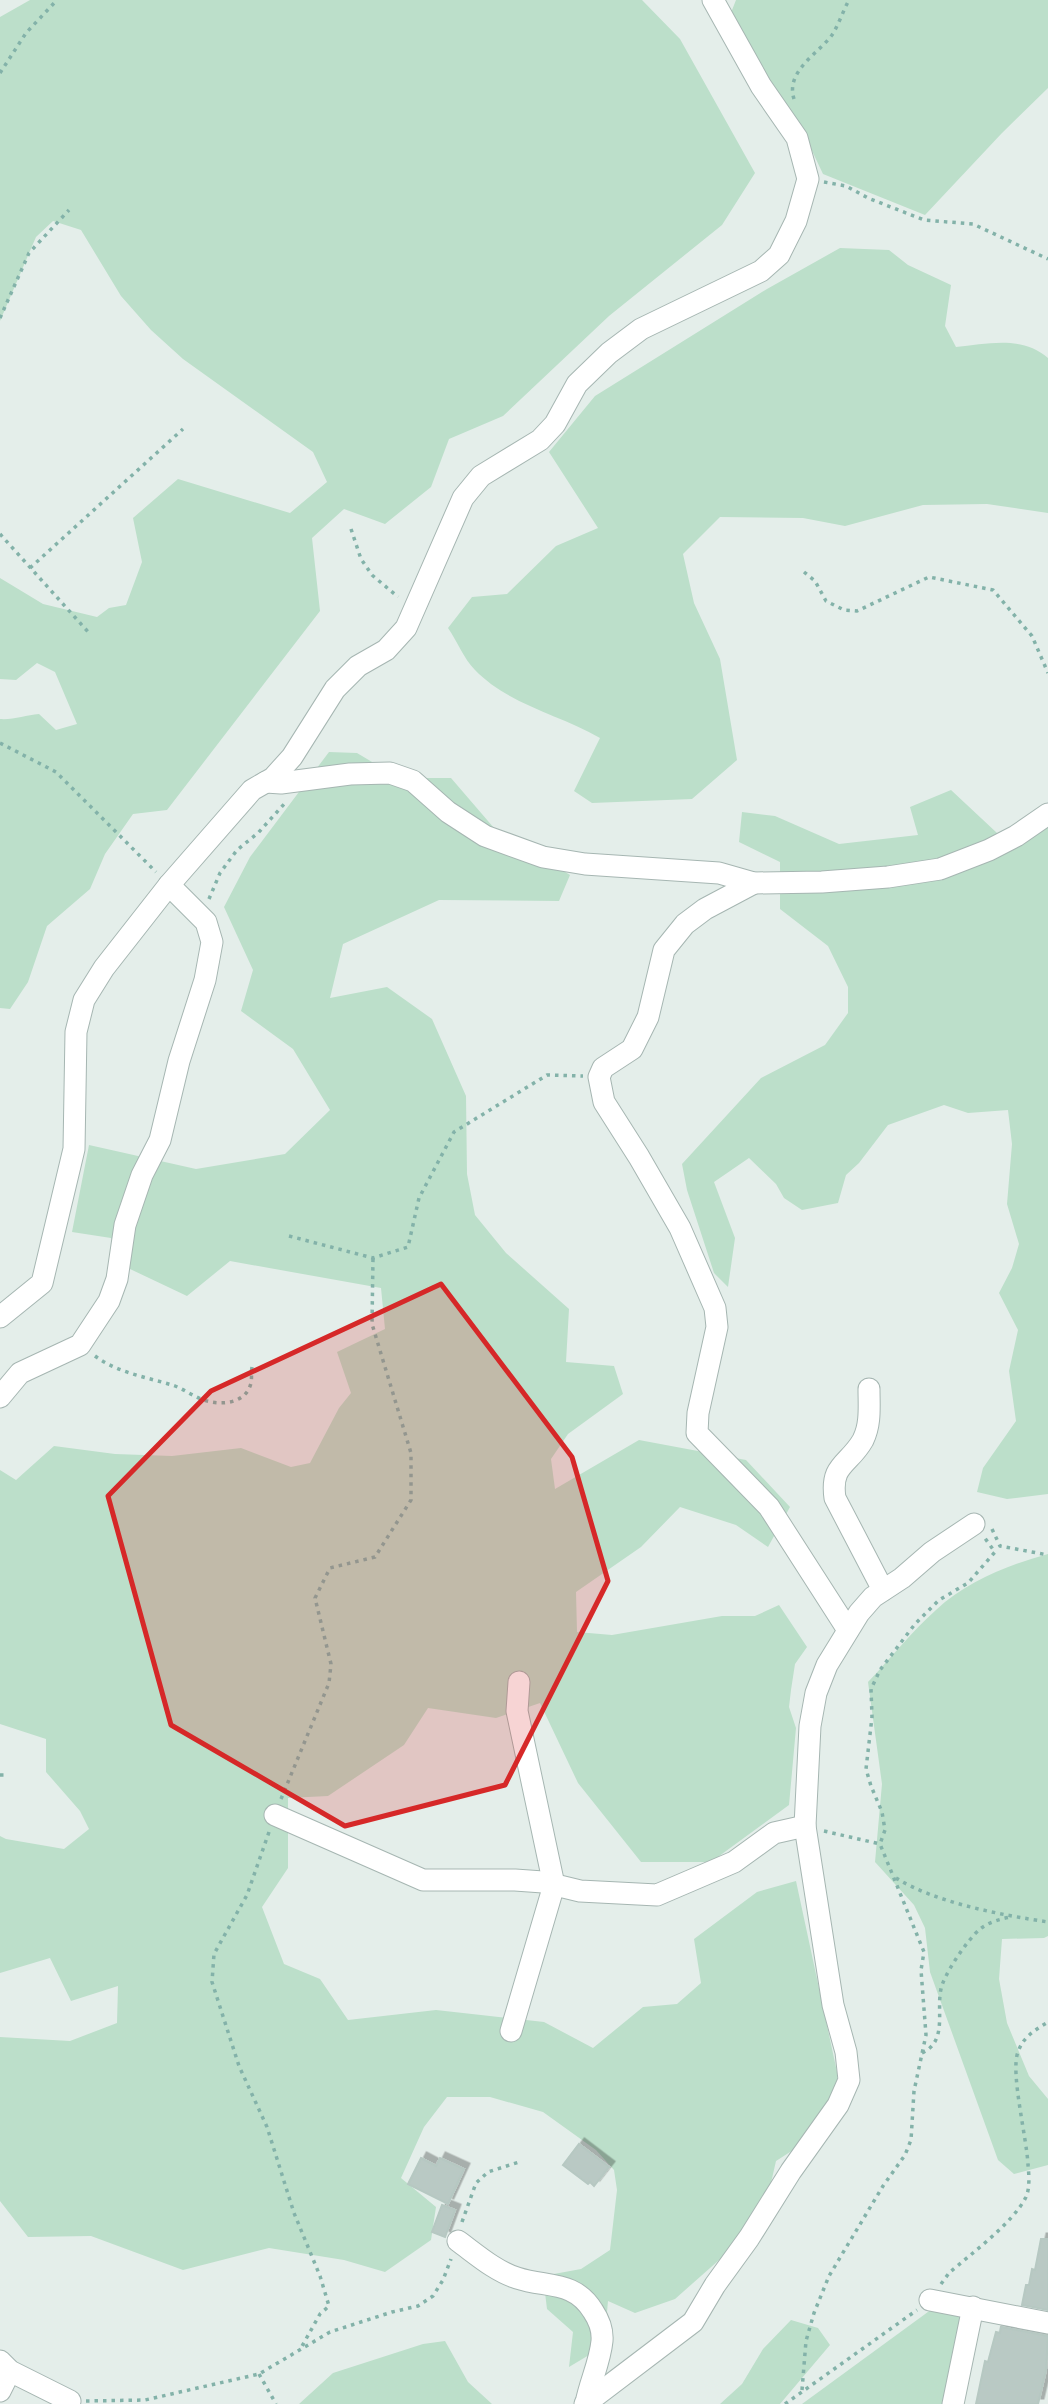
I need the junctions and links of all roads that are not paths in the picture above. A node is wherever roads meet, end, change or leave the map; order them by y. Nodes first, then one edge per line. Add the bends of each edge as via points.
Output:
1 (713, 0) edge
2 (265, 782) junction
3 (1048, 814) edge
4 (754, 883) junction
5 (169, 885) junction
6 (0, 1317) edge
7 (869, 1389) dead end
8 (0, 1397) edge
9 (974, 1524) road end
10 (883, 1590) junction
11 (848, 1630) junction
12 (519, 1682) dead end
13 (275, 1815) road end
14 (805, 1826) junction
15 (554, 1885) junction
16 (511, 2031) dead end
17 (458, 2241) road end
18 (930, 2300) road end
19 (973, 2307) junction
20 (1048, 2323) edge
21 (5, 2366) edge
22 (0, 2391) edge
23 (70, 2401) road end
24 (586, 2404) edge
25 (953, 2404) edge

1 - 2 street via 761,86 797,138 808,179 796,221 779,256 761,271 641,328 577,384 555,424 540,440 481,476 463,498 406,628 386,650 358,666 335,689 292,757
2 - 4 street via 390,773 413,781 485,836 543,858 719,873
2 - 5 street via 252,790
3 - 4 street via 989,850 940,869 822,882
4 - 11 street via 705,909 685,924 664,950 648,1017 636,1042 603,1068 599,1077 604,1102 680,1228 715,1308 717,1327 696,1433 769,1507
5 - 6 street via 84,1000 76,1032 74,1149 42,1283
5 - 8 street via 206,922 212,942 160,1140 125,1225 117,1279 109,1301 79,1345 20,1373
7 - 10 street via 869,1424 833,1483 835,1498
9 - 10 street
10 - 11 street
11 - 14 street via 816,1693
12 - 15 street via 517,1711
13 - 15 street via 423,1880 515,1880
14 - 15 street via 774,1833 734,1862 657,1895
14 - 24 street via 830,1992 849,2080 838,2105 693,2322
15 - 16 street
17 - 24 street via 516,2278 576,2291 589,2305 600,2322 602,2338
18 - 19 street
19 - 20 street
19 - 25 street
21 - 22 street
21 - 23 street

